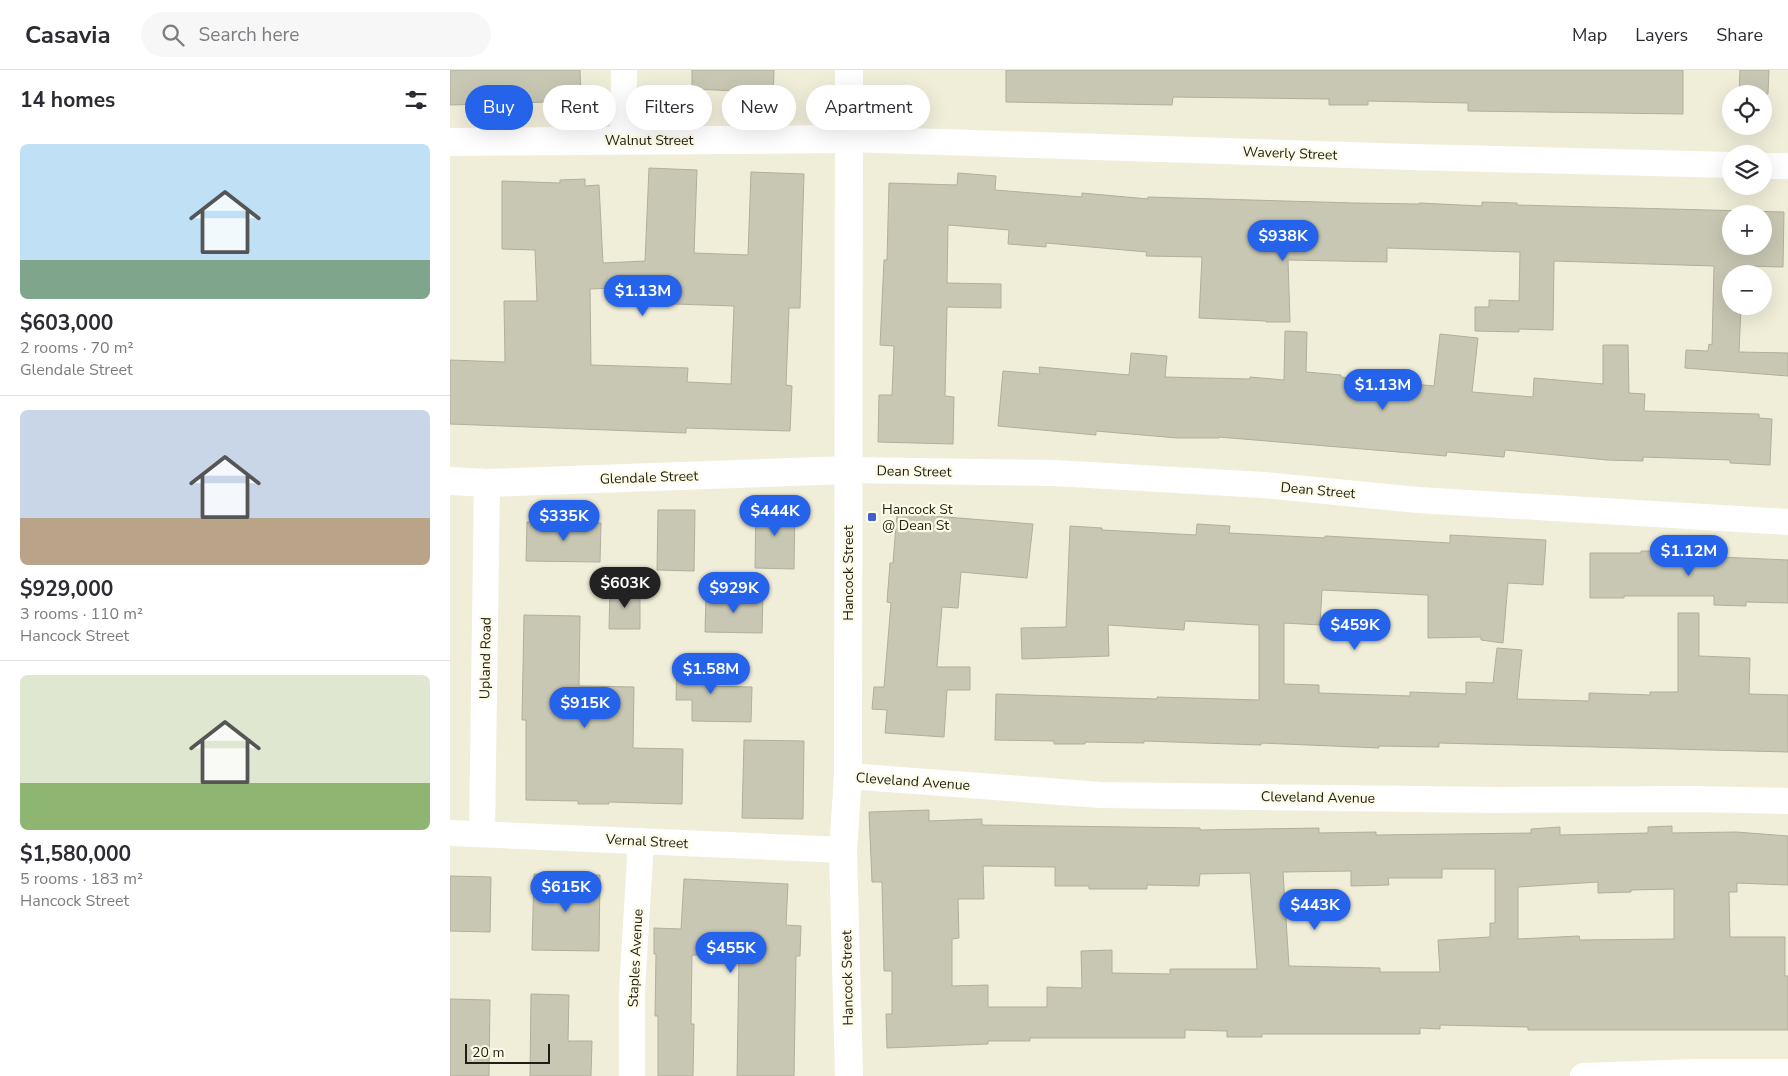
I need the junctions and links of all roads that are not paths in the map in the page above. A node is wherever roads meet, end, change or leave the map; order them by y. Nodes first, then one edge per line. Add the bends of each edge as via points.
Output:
1 (624, 70) edge
2 (849, 70) edge
3 (848, 138) junction
4 (623, 140) junction
5 (450, 142) edge
6 (1722, 165) edge
7 (1772, 166) edge
8 (1788, 166) edge
9 (848, 470) junction
10 (450, 481) edge
11 (488, 483) junction
12 (1788, 522) edge
13 (848, 776) junction
14 (1788, 801) edge
15 (450, 833) edge
16 (482, 834) junction
17 (641, 841) junction
18 (843, 850) junction
19 (1788, 1072) edge
20 (632, 1076) edge
21 (849, 1076) edge
22 (1583, 1076) edge

1 - 4 street
2 - 3 street, Hancock Street
3 - 4 street, Walnut Street
3 - 6 street, Waverly Street
3 - 9 street, Hancock Street
4 - 5 street, Walnut Street
7 - 8 street
9 - 11 street, Glendale Street
9 - 12 street, Dean Street via 1055,473 1263,485 1418,500
9 - 13 street, Hancock Street
10 - 11 street, Glendale Street
11 - 16 street, Upland Road
13 - 14 street, Cleveland Avenue via 1101,795
13 - 18 street, Hancock Street
15 - 16 street, Vernal Street
16 - 17 street, Vernal Street
17 - 18 street, Vernal Street
17 - 20 street, Staples Avenue via 632,990
18 - 21 street, Hancock Street
19 - 22 street

